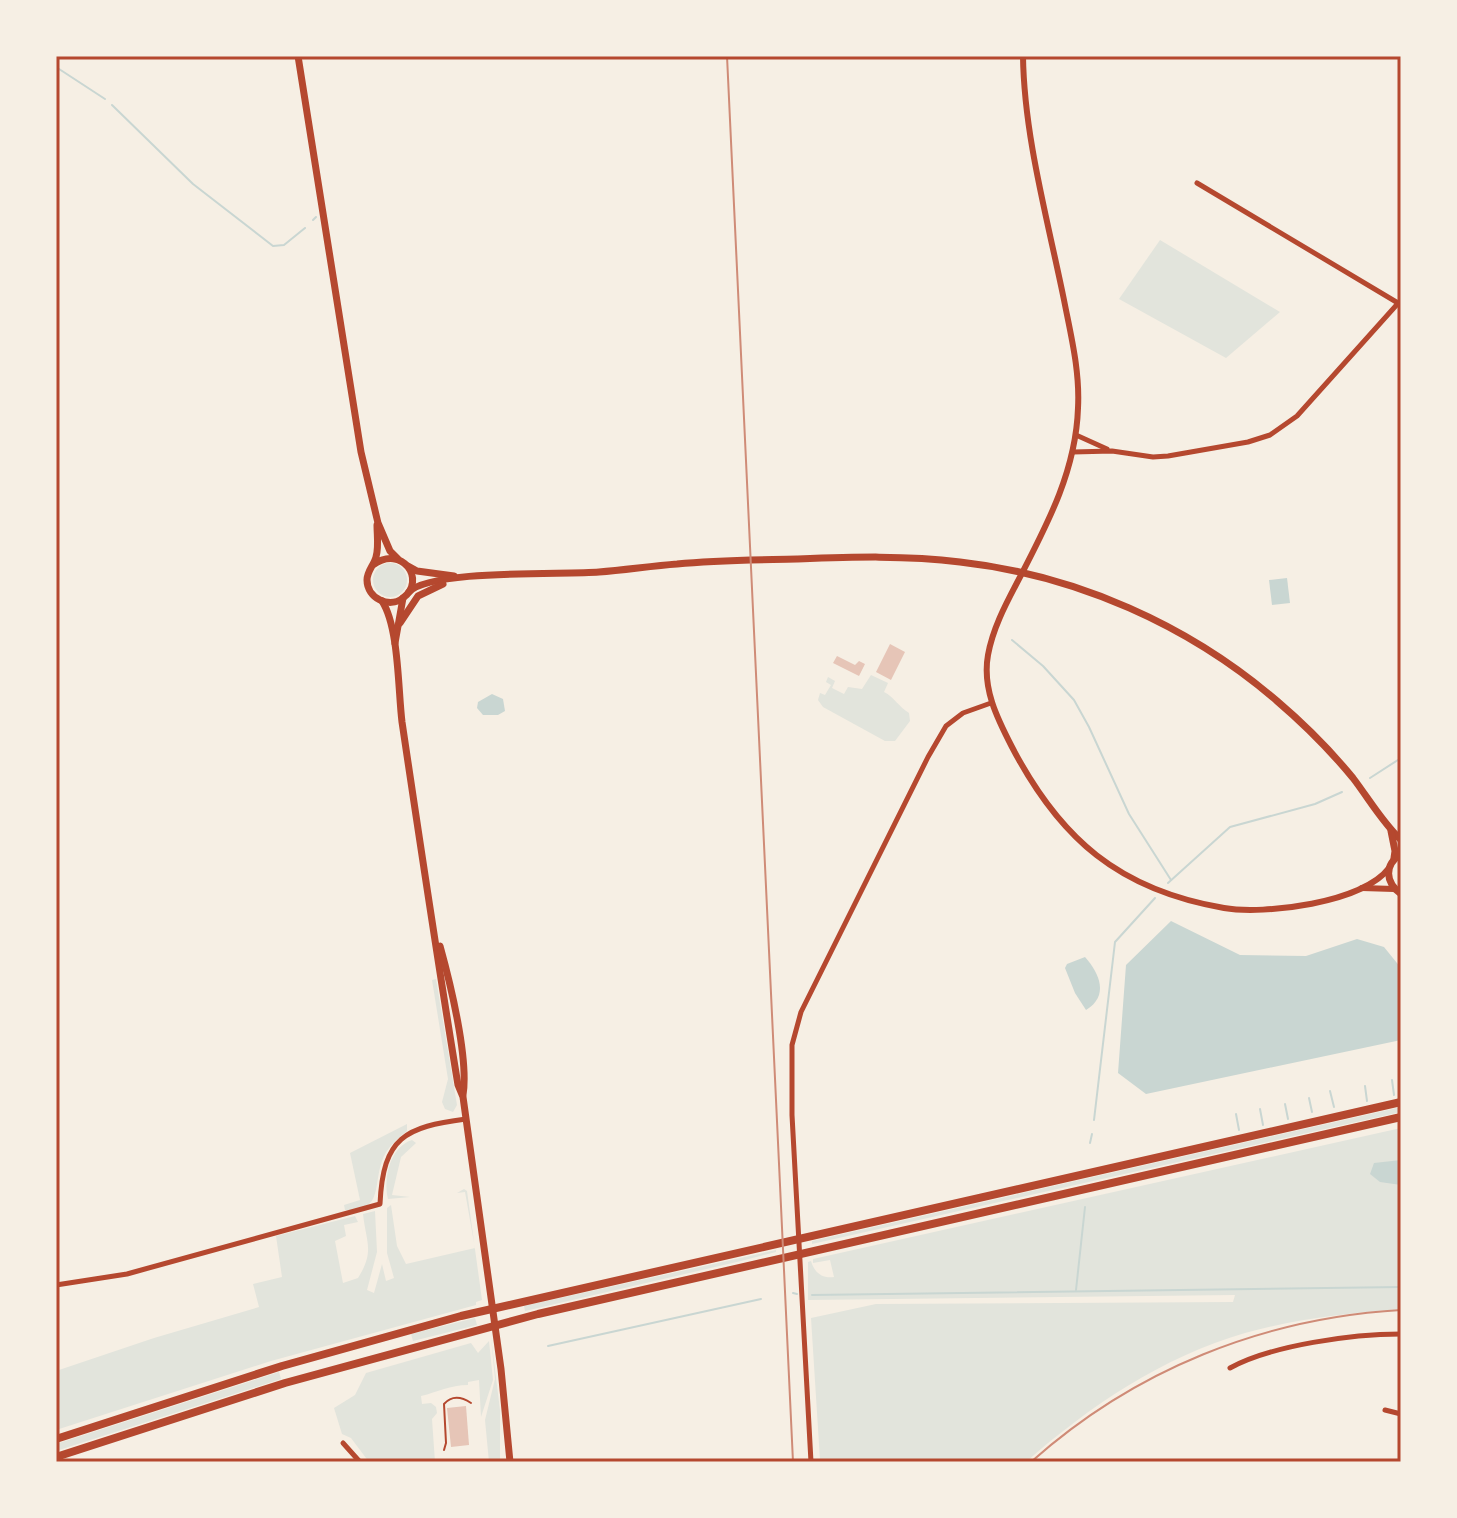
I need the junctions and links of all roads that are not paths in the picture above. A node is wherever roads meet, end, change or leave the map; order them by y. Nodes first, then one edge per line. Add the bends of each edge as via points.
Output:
1 (298, 56) edge
2 (1023, 56) edge
3 (1197, 183) dead end
4 (1400, 302) edge
5 (1076, 435) junction
6 (1112, 451) junction
7 (1073, 452) junction
8 (378, 523) junction
9 (398, 559) junction
10 (406, 564) junction
11 (373, 565) junction
12 (464, 577) junction
13 (406, 595) junction
14 (382, 601) junction
15 (400, 623) junction
16 (395, 645) junction
17 (991, 703) junction
18 (1390, 829) junction
19 (1401, 840) edge
20 (1398, 856) edge
21 (1389, 868) junction
22 (1362, 888) junction
23 (1399, 892) edge
24 (1401, 1102) edge
25 (1401, 1117) edge
26 (466, 1119) junction
27 (56, 1285) edge
28 (1401, 1334) edge
29 (1230, 1368) dead end
30 (471, 1403) dead end
31 (1385, 1410) dead end
32 (1401, 1414) edge
33 (56, 1439) edge
34 (343, 1443) dead end
35 (444, 1450) dead end
36 (56, 1457) edge
37 (360, 1462) edge
38 (510, 1462) edge
39 (811, 1462) edge

1 - 8 main road via 357,430
2 - 5 street via 1027,113 1075,357
3 - 4 street
4 - 6 street via 1297,416 1270,435 1168,456
5 - 6 street
5 - 7 street
6 - 7 street
7 - 17 street via 1062,491 995,628 987,657
8 - 9 main road
8 - 11 main road
9 - 10 main road
9 - 11 main road
10 - 12 main road via 417,571
10 - 13 main road via 413,581
11 - 14 main road via 369,590
12 - 13 main road via 422,584
12 - 15 main road via 422,593
12 - 18 main road via 761,560 903,558 1000,568 1047,579 1160,622 1239,671 1318,739
13 - 14 main road via 395,602
13 - 15 main road
14 - 16 main road
15 - 16 main road
16 - 26 main road via 433,917 460,1047
17 - 22 street via 1051,812 1084,846 1127,876 1178,896 1243,910 1298,906
17 - 39 street via 954,718 940,736 794,1031 791,1100
18 - 19 main road
18 - 20 main road
20 - 21 main road
21 - 22 street
21 - 23 main road
22 - 23 street
24 - 33 highway via 478,1312 282,1366
25 - 36 highway via 522,1318 285,1383
26 - 27 street via 426,1125 401,1140 385,1164 380,1204 127,1274
26 - 38 main road
28 - 29 street via 1328,1341 1248,1358
30 - 35 lane via 459,1398 444,1404
31 - 32 street
34 - 37 street

